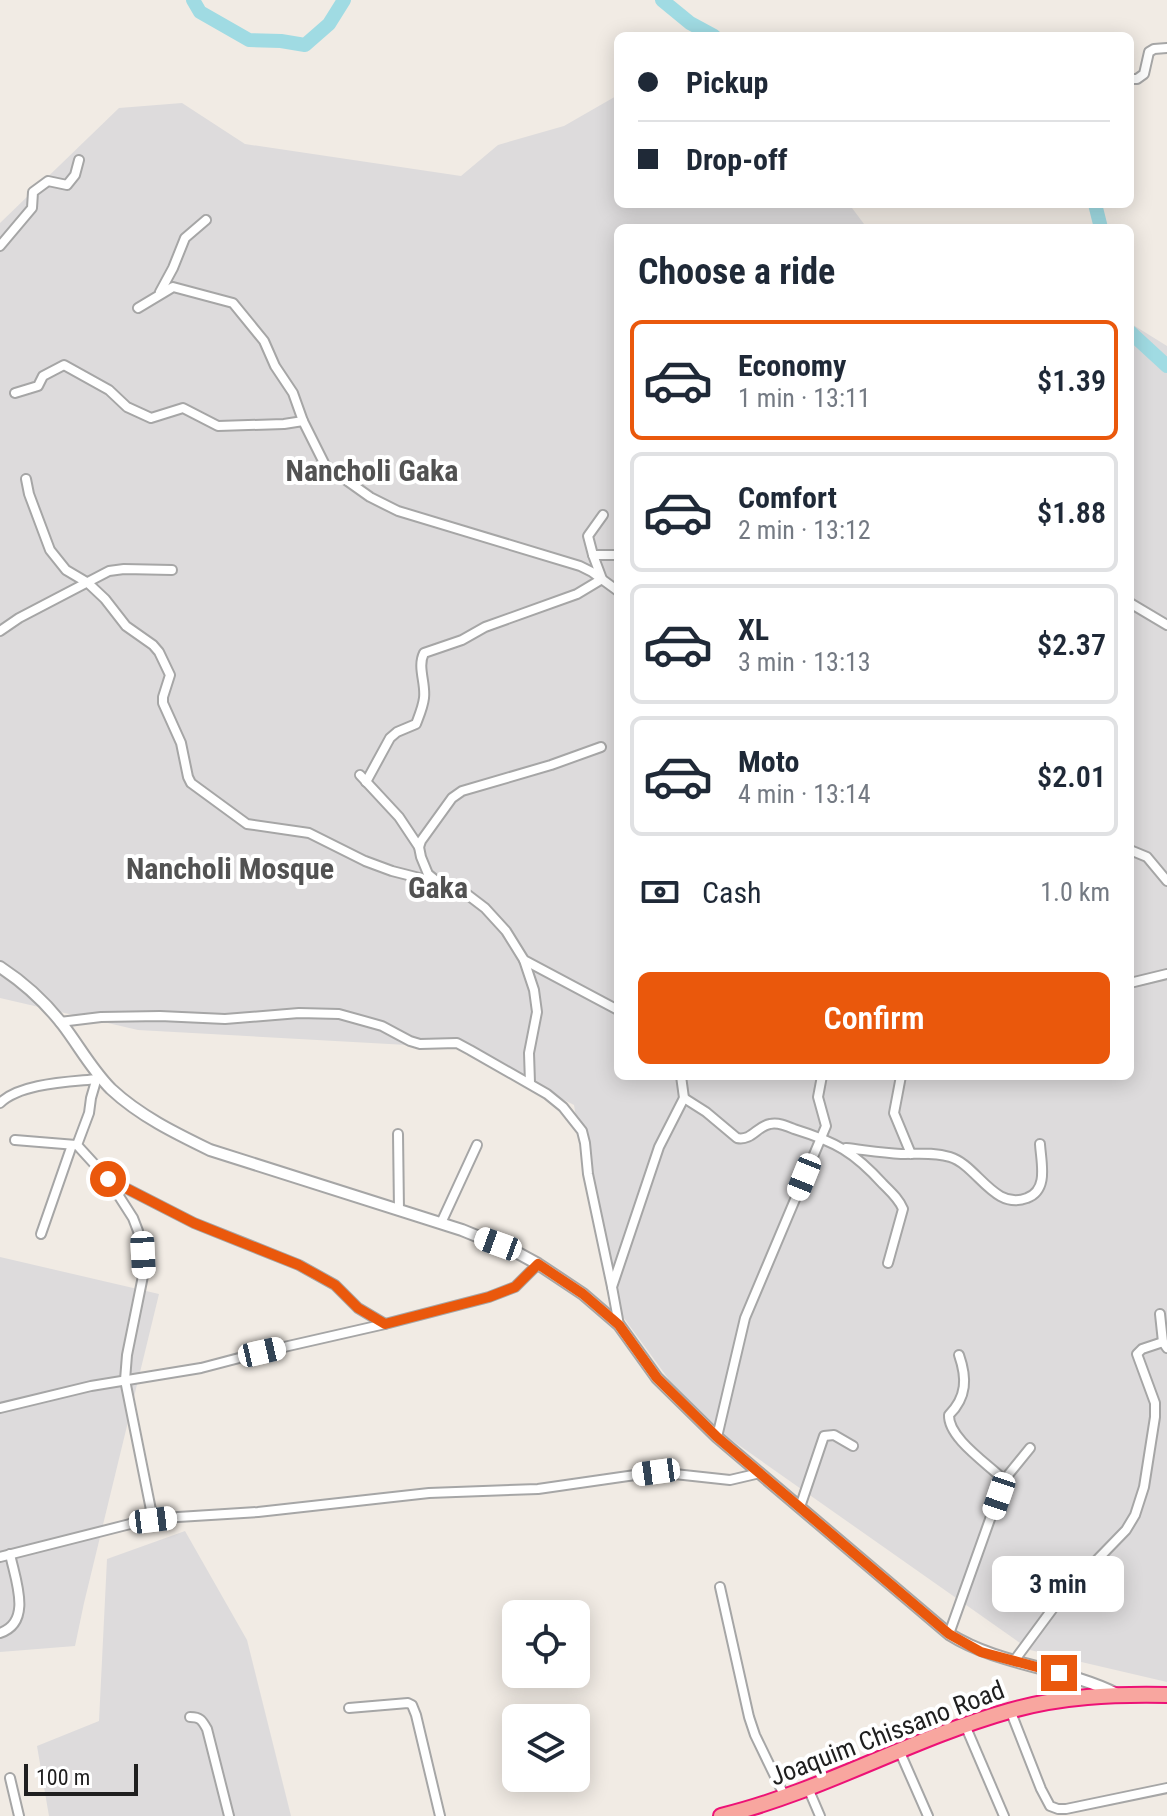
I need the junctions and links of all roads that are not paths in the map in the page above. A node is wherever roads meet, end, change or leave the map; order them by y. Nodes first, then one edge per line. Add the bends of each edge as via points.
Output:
1 (1167, 48) edge
2 (1134, 79) edge
3 (79, 160) dead end
4 (206, 220) dead end
5 (0, 246) edge
6 (159, 294) junction
7 (138, 308) dead end
8 (15, 393) dead end
9 (303, 421) junction
10 (26, 479) dead end
11 (603, 515) dead end
12 (593, 555) junction
13 (614, 555) edge
14 (172, 570) dead end
15 (602, 579) junction
16 (88, 583) junction
17 (614, 588) edge
18 (1134, 605) edge
19 (1167, 625) edge
20 (0, 631) edge
21 (601, 747) dead end
22 (419, 847) junction
23 (1134, 852) edge
24 (1167, 881) edge
25 (439, 883) junction
26 (524, 960) junction
27 (0, 967) edge
28 (1167, 974) edge
29 (1134, 982) edge
30 (614, 1008) edge
31 (60, 1022) junction
32 (97, 1077) junction
33 (682, 1080) edge
34 (821, 1080) edge
35 (900, 1080) edge
36 (530, 1083) junction
37 (684, 1098) junction
38 (0, 1103) edge
39 (398, 1134) dead end
40 (820, 1137) junction
41 (15, 1140) dead end
42 (1040, 1144) dead end
43 (74, 1145) junction
44 (477, 1145) dead end
45 (845, 1148) junction
46 (911, 1154) junction
47 (108, 1179) junction
48 (399, 1210) junction
49 (441, 1223) junction
50 (41, 1234) dead end
51 (888, 1263) dead end
52 (538, 1264) junction
53 (612, 1287) junction
54 (1160, 1314) dead end
55 (385, 1324) junction
56 (619, 1325) junction
57 (1165, 1345) edge
58 (959, 1355) dead end
59 (125, 1380) junction
60 (0, 1408) edge
61 (717, 1437) junction
62 (853, 1446) dead end
63 (1030, 1448) dead end
64 (760, 1473) junction
65 (1004, 1480) junction
66 (800, 1507) junction
67 (153, 1520) junction
68 (5, 1555) edge
69 (720, 1587) dead end
70 (0, 1633) edge
71 (949, 1634) junction
72 (1014, 1661) junction
73 (1118, 1694) junction
74 (1167, 1695) edge
75 (349, 1708) dead end
76 (1010, 1710) junction
77 (190, 1717) dead end
78 (965, 1725) junction
79 (899, 1750) junction
80 (10, 1778) dead end
81 (808, 1788) junction
82 (1167, 1788) edge
83 (786, 1797) junction
84 (19, 1816) edge
85 (229, 1816) edge
86 (440, 1816) edge
87 (721, 1816) edge
88 (820, 1816) edge
89 (928, 1816) edge
90 (1004, 1816) edge

1 - 2 street via 1151,50 1144,74
3 - 5 street via 67,185 48,181 33,192 32,208
4 - 6 street via 185,238
6 - 7 street
6 - 9 street via 176,287 233,303 264,341
8 - 9 street via 38,386 43,376 64,365 151,418 183,408 218,426
9 - 15 street via 325,465 383,505 572,563
10 - 16 street via 50,550 66,570
11 - 12 street via 588,536
12 - 13 street
12 - 15 street
14 - 16 street via 114,570
15 - 17 street
15 - 22 street via 577,594 424,653 424,698 416,724 390,738 363,778
16 - 20 street
16 - 25 street via 126,626 153,645 169,671 163,703 191,783 247,824 309,833 365,861
18 - 19 street
21 - 22 street via 462,791
22 - 25 street via 424,868
23 - 24 street via 1147,857
25 - 26 street via 464,892 485,908
26 - 30 street
26 - 36 street via 537,1012
27 - 31 street
28 - 29 street
31 - 32 street
31 - 36 street via 339,1014 420,1044 457,1043
32 - 38 street via 29,1089
32 - 43 street
32 - 48 street via 153,1121 210,1150
33 - 37 street
34 - 40 street via 818,1097 826,1126
35 - 46 street via 894,1113
36 - 53 street via 563,1107 582,1131
37 - 40 street via 737,1138 770,1123
37 - 53 street via 659,1147
39 - 48 street
40 - 45 street
40 - 61 street via 745,1318
41 - 43 street
42 - 46 street via 1040,1189 1015,1201 996,1193 956,1159
43 - 47 street
43 - 50 street
44 - 49 street
45 - 46 street
45 - 51 street via 903,1209
47 - 55 street via 194,1223 299,1265
47 - 59 street via 133,1218 143,1255
48 - 49 street
49 - 52 street
52 - 55 street via 515,1287
52 - 56 street
53 - 56 street
54 - 57 street
55 - 59 street via 201,1368
56 - 61 street via 657,1378
57 - 72 street via 1137,1354 1155,1417 1135,1515 1062,1596
58 - 65 street via 965,1388 949,1415 950,1425
59 - 60 street
59 - 67 street
61 - 64 street
62 - 66 street via 834,1435 824,1436
63 - 65 street
64 - 66 street
64 - 67 street via 730,1480 656,1472 538,1489 429,1493
65 - 71 street
66 - 71 street
67 - 68 street
68 - 70 street via 20,1614
69 - 83 street via 749,1717
71 - 72 street via 981,1652
72 - 73 street via 1082,1678
73 - 74 highway, Joaquim Chissano Road
73 - 76 highway, Joaquim Chissano Road
75 - 86 street via 412,1705
76 - 78 highway, Joaquim Chissano Road
76 - 82 street via 1050,1806 1066,1809
77 - 85 street via 202,1720 207,1729
78 - 79 highway, Joaquim Chissano Road
78 - 90 street
79 - 81 highway, Joaquim Chissano Road
79 - 89 street
80 - 84 street
81 - 83 highway, Joaquim Chissano Road
81 - 88 street
83 - 87 highway, Joaquim Chissano Road

